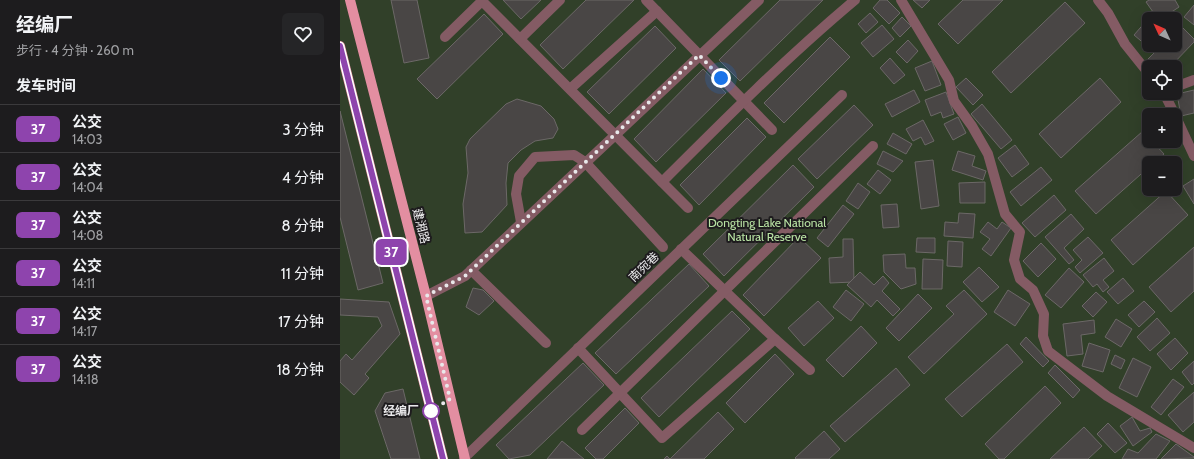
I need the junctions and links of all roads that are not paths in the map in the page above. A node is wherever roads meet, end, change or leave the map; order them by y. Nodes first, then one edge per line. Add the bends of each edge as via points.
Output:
1 (350, 0) edge
2 (482, 0) edge
3 (560, 0) edge
4 (646, 0) edge
5 (759, 0) edge
6 (855, 0) edge
7 (901, 0) edge
8 (1098, 0) edge
9 (657, 11) junction
10 (445, 37) dead end
11 (520, 39) junction
12 (340, 46) edge
13 (699, 55) junction
14 (1142, 65) edge
15 (1194, 80) edge
16 (1182, 84) edge
17 (570, 89) junction
18 (842, 95) dead end
19 (743, 100) junction
20 (772, 130) dead end
21 (1182, 130) edge
22 (616, 134) junction
23 (873, 146) dead end
24 (1194, 156) edge
25 (585, 162) junction
26 (662, 182) junction
27 (688, 208) dead end
28 (521, 222) junction
29 (663, 247) dead end
30 (681, 249) junction
31 (471, 270) junction
32 (725, 291) junction
33 (426, 296) junction
34 (774, 339) junction
35 (546, 343) dead end
36 (578, 348) junction
37 (810, 370) dead end
38 (620, 393) junction
39 (582, 430) dead end
40 (1194, 448) edge
41 (464, 458) edge
42 (443, 459) edge

1 - 33 main road, 建湘路
2 - 10 street
2 - 11 street
3 - 11 street
4 - 9 street
5 - 13 street
6 - 19 street
7 - 40 street via 949,80 954,101 988,154 1004,214 1020,232 1014,260 1020,279 1033,290 1044,314 1043,336 1048,351 1107,396
8 - 14 street via 1108,12 1125,44
9 - 13 street
9 - 17 street
11 - 17 street
12 - 42 main road
13 - 19 street
13 - 22 street
15 - 16 street
17 - 22 street
18 - 30 street, 南宛巷
19 - 20 street
19 - 26 street
21 - 24 street
22 - 25 street
22 - 26 street
23 - 32 street
25 - 28 street
25 - 28 street via 574,155 535,157 519,176 516,194
25 - 29 street
26 - 27 street
28 - 31 street
30 - 32 street
30 - 36 street, 南宛巷
31 - 33 street via 465,276
31 - 35 street
32 - 34 street
32 - 38 street
33 - 41 main road, 建湘路
34 - 37 street
34 - 38 street via 662,438
36 - 38 street
36 - 41 street, 南宛巷
38 - 39 street

